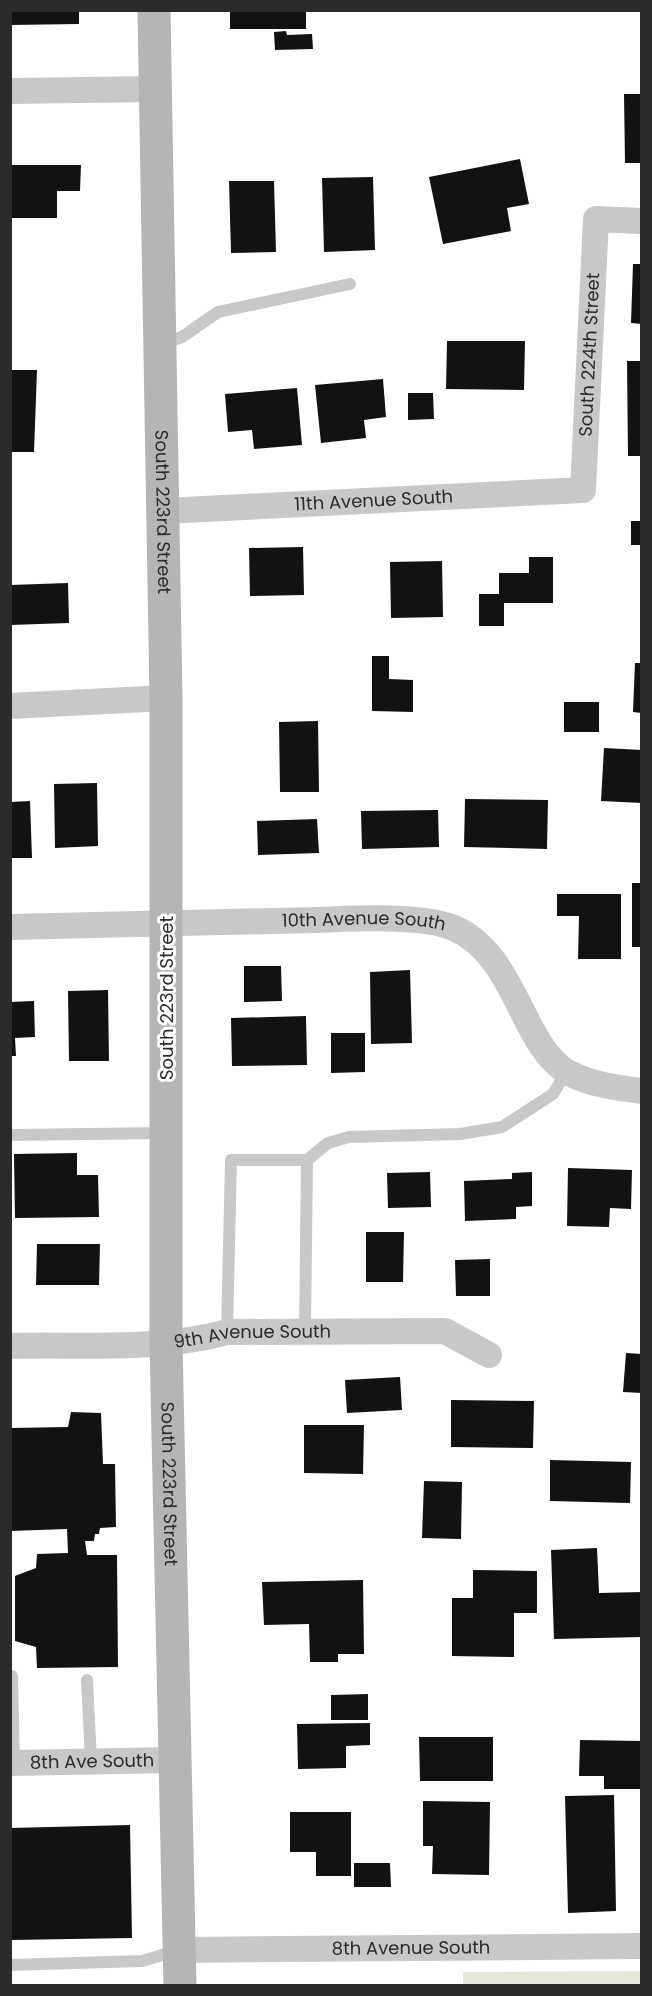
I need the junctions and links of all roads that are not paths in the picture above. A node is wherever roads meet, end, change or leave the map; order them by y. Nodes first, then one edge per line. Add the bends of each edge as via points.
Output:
1 (154, 10) edge
2 (155, 89) junction
3 (10, 91) edge
4 (642, 221) edge
5 (350, 284) dead end
6 (161, 345) junction
7 (583, 490) joint
8 (164, 510) junction
9 (166, 698) junction
10 (10, 706) edge
11 (167, 922) junction
12 (10, 927) edge
13 (567, 1071) junction
14 (642, 1091) edge
15 (166, 1133) junction
16 (10, 1136) edge
17 (307, 1160) junction
18 (227, 1332) junction
19 (305, 1332) junction
20 (166, 1343) junction
21 (10, 1346) edge
22 (489, 1355) dead end
23 (12, 1676) dead end
24 (87, 1680) dead end
25 (176, 1760) junction
26 (91, 1761) junction
27 (12, 1763) edge
28 (642, 1946) edge
29 (180, 1950) junction
30 (10, 1965) edge
31 (180, 1986) edge

1 - 2 street, South 223rd Street
2 - 3 street
2 - 6 street, South 223rd Street
4 - 7 street, South 224th Street via 596,219
5 - 6 lane via 218,312 182,337
6 - 8 street, South 223rd Street
7 - 8 street, 11th Avenue South
8 - 9 street, South 223rd Street
9 - 10 street
9 - 11 street, South 223rd Street
11 - 12 street, 10th Avenue South
11 - 13 street, 10th Avenue South via 386,920 453,927 489,956 516,993 543,1047
11 - 15 street, South 223rd Street
13 - 14 street, 10th Avenue South via 602,1084
13 - 17 lane via 553,1094 502,1127 460,1134 349,1137 328,1143
15 - 16 lane
15 - 20 street, South 223rd Street
17 - 18 lane via 231,1160
17 - 19 lane
18 - 19 street, 9th Avenue South
18 - 20 street, 9th Avenue South via 200,1340
19 - 22 street, 9th Avenue South via 446,1331
20 - 21 street, 9th Avenue South
20 - 25 street, South 223rd Street
23 - 27 lane
24 - 26 lane
25 - 26 street, 8th Ave South
25 - 29 street, South 223rd Street
26 - 27 street, 8th Ave South
28 - 29 street, 8th Avenue South
29 - 30 lane via 142,1961
29 - 31 street, South 223rd Street

